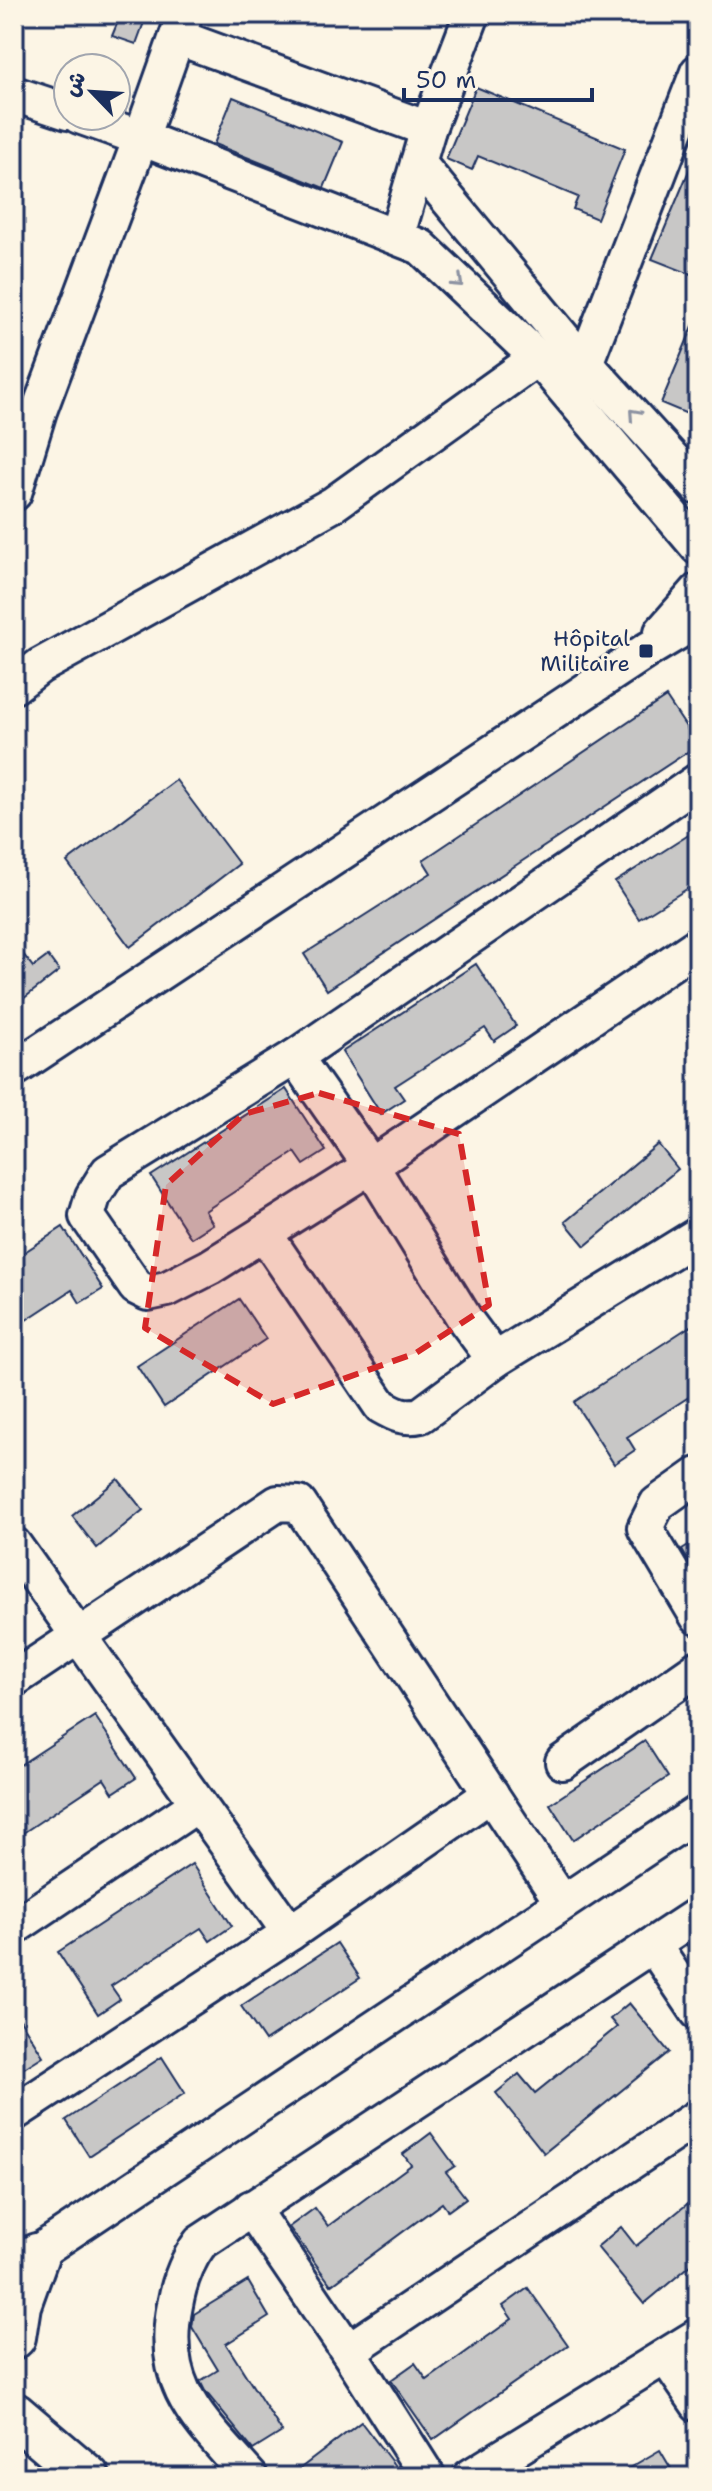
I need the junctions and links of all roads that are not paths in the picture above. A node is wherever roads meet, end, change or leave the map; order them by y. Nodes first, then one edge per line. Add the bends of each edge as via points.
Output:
1 (472, 14) edge
2 (181, 26) edge
3 (698, 72) edge
4 (14, 94) edge
5 (52, 107) edge
6 (428, 129) junction
7 (124, 132) edge
8 (141, 138) junction
9 (418, 163) junction
10 (397, 235) junction
11 (566, 357) junction
12 (698, 487) edge
13 (14, 493) edge
14 (698, 547) edge
15 (698, 591) edge
16 (698, 620) edge
17 (646, 651) junction
18 (23, 671) edge
19 (698, 781) edge
20 (698, 945) edge
21 (295, 1057) junction
22 (14, 1069) edge
23 (371, 1166) junction
24 (264, 1233) junction
25 (696, 1239) edge
26 (495, 1360) junction
27 (698, 1475) edge
28 (14, 1545) edge
29 (698, 1617) edge
30 (78, 1636) junction
31 (698, 1668) edge
32 (14, 1679) edge
33 (563, 1762) dead end
34 (491, 1794) junction
35 (198, 1804) junction
36 (698, 1813) edge
37 (562, 1902) junction
38 (698, 1915) edge
39 (14, 1927) edge
40 (290, 1933) junction
41 (653, 1945) junction
42 (698, 2012) edge
43 (14, 2113) edge
44 (698, 2117) edge
45 (251, 2208) junction
46 (29, 2254) edge
47 (698, 2336) edge
48 (14, 2337) edge
49 (348, 2351) junction
50 (666, 2357) junction
51 (698, 2404) edge
52 (17, 2405) edge
53 (88, 2477) edge
54 (250, 2477) edge
55 (428, 2477) edge
56 (470, 2477) edge

1 - 6 street
2 - 6 street
2 - 8 street
3 - 11 street
4 - 5 street
6 - 9 street
7 - 8 street
8 - 10 street
8 - 13 street via 39,411
9 - 10 street
9 - 11 street
10 -> 11 street via 421,247
12 -> 11 street
11 - 14 street
11 - 18 street via 526,366 332,505
15 - 17 street
16 - 17 street
17 - 22 street
19 - 21 street
20 - 23 street
21 - 23 street
21 - 24 street via 108,1172 87,1216 136,1287 148,1293 189,1278
23 - 24 street
23 - 26 street
24 - 26 street via 381,1406 393,1413 421,1415
25 - 26 street
27 - 29 street via 657,1504 645,1528
28 - 30 street
30 - 32 street
30 - 34 street via 278,1503 292,1501 304,1508
30 - 35 street
31 - 33 street
34 - 37 street
34 - 40 street
35 - 39 street
35 - 40 street
36 - 37 street
37 - 46 street
38 - 41 street
40 - 43 street
41 - 42 street
41 - 45 street
44 - 49 street
45 - 49 street
45 - 54 street via 210,2234 191,2256 177,2292 170,2344 171,2367 188,2405
46 - 48 main road
47 - 50 street
49 - 55 street
50 - 51 street
50 - 56 street
52 - 53 main road

